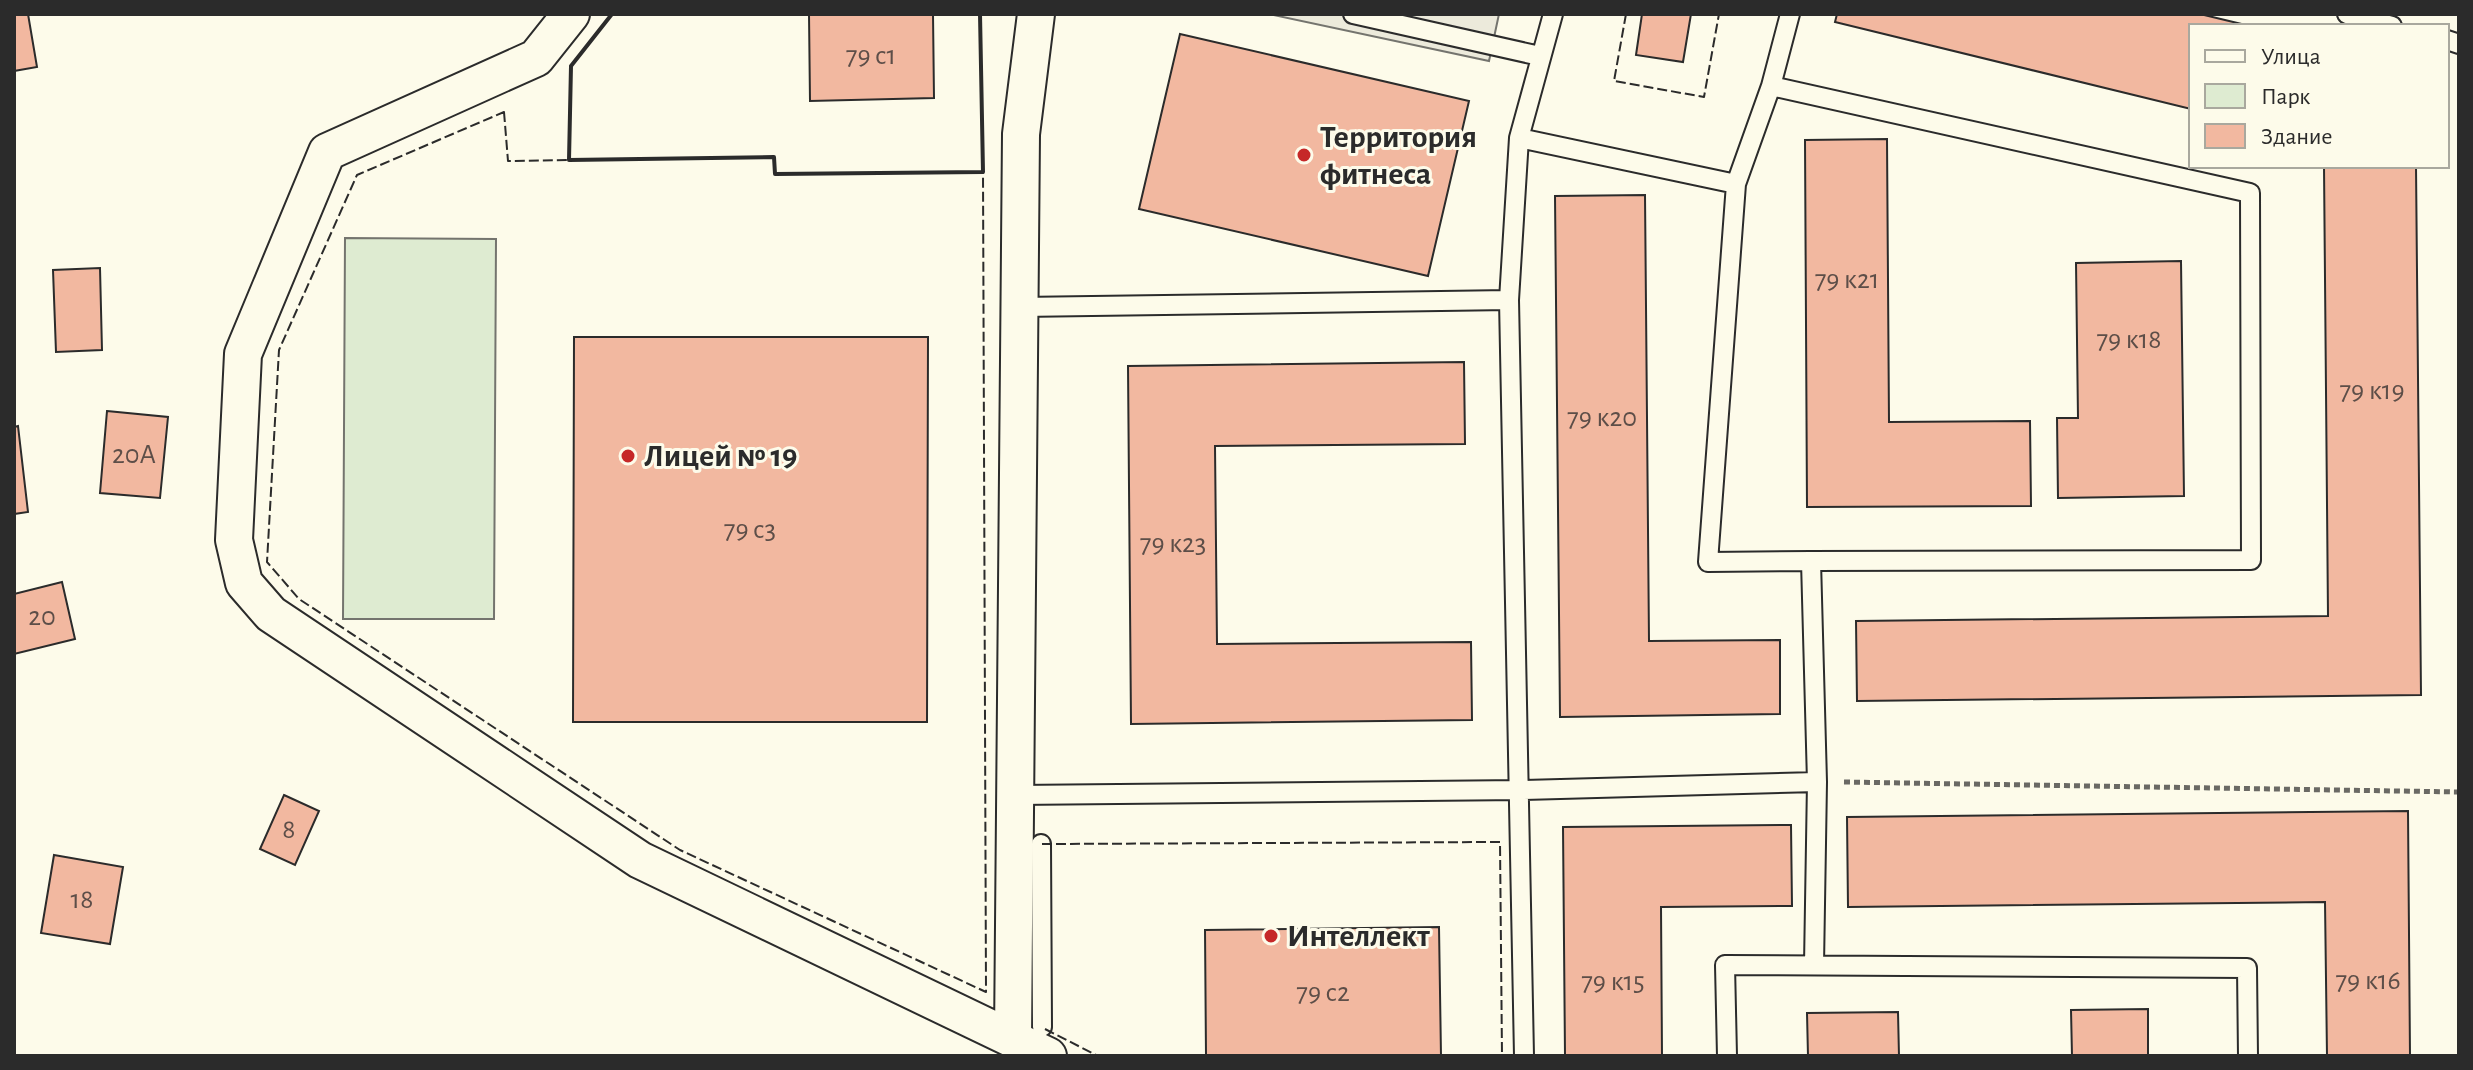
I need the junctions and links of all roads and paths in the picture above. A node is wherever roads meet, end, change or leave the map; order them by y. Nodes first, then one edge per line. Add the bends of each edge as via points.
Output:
1 (571, 14) edge
2 (1036, 14) edge
3 (1353, 14) edge
4 (1553, 14) edge
5 (1790, 14) edge
6 (2347, 14) edge
7 (2384, 24) edge
8 (1540, 56) junction
9 (1771, 86) junction
10 (1519, 138) junction
11 (1736, 184) junction
12 (1509, 300) junction
13 (1020, 307) junction
14 (1811, 561) junction
15 (1817, 782) junction
16 (1521, 790) junction
17 (2459, 792) edge
18 (1016, 795) junction
19 (1041, 844) dead end
20 (1814, 965) junction
21 (1034, 1040) edge
22 (1524, 1056) edge
23 (1727, 1056) edge
24 (2248, 1056) edge

1 - 21 street via 536,58 327,152 243,354 234,540 244,583 271,614 640,860
2 - 13 street via 1021,134
3 - 8 lane
4 - 8 lane
5 - 9 lane
6 - 7 lane
8 - 10 lane
9 - 11 lane
9 - 14 lane via 2250,193 2251,560
10 - 11 lane
10 - 12 lane
11 - 14 lane via 1708,562
12 - 13 lane
12 - 16 lane
13 - 18 street
14 - 15 lane
15 - 16 lane
15 - 17 path
15 - 20 lane
16 - 18 lane
16 - 22 lane
18 - 21 street
19 - 21 lane
20 - 23 lane via 1725,965
20 - 24 lane via 2247,968

